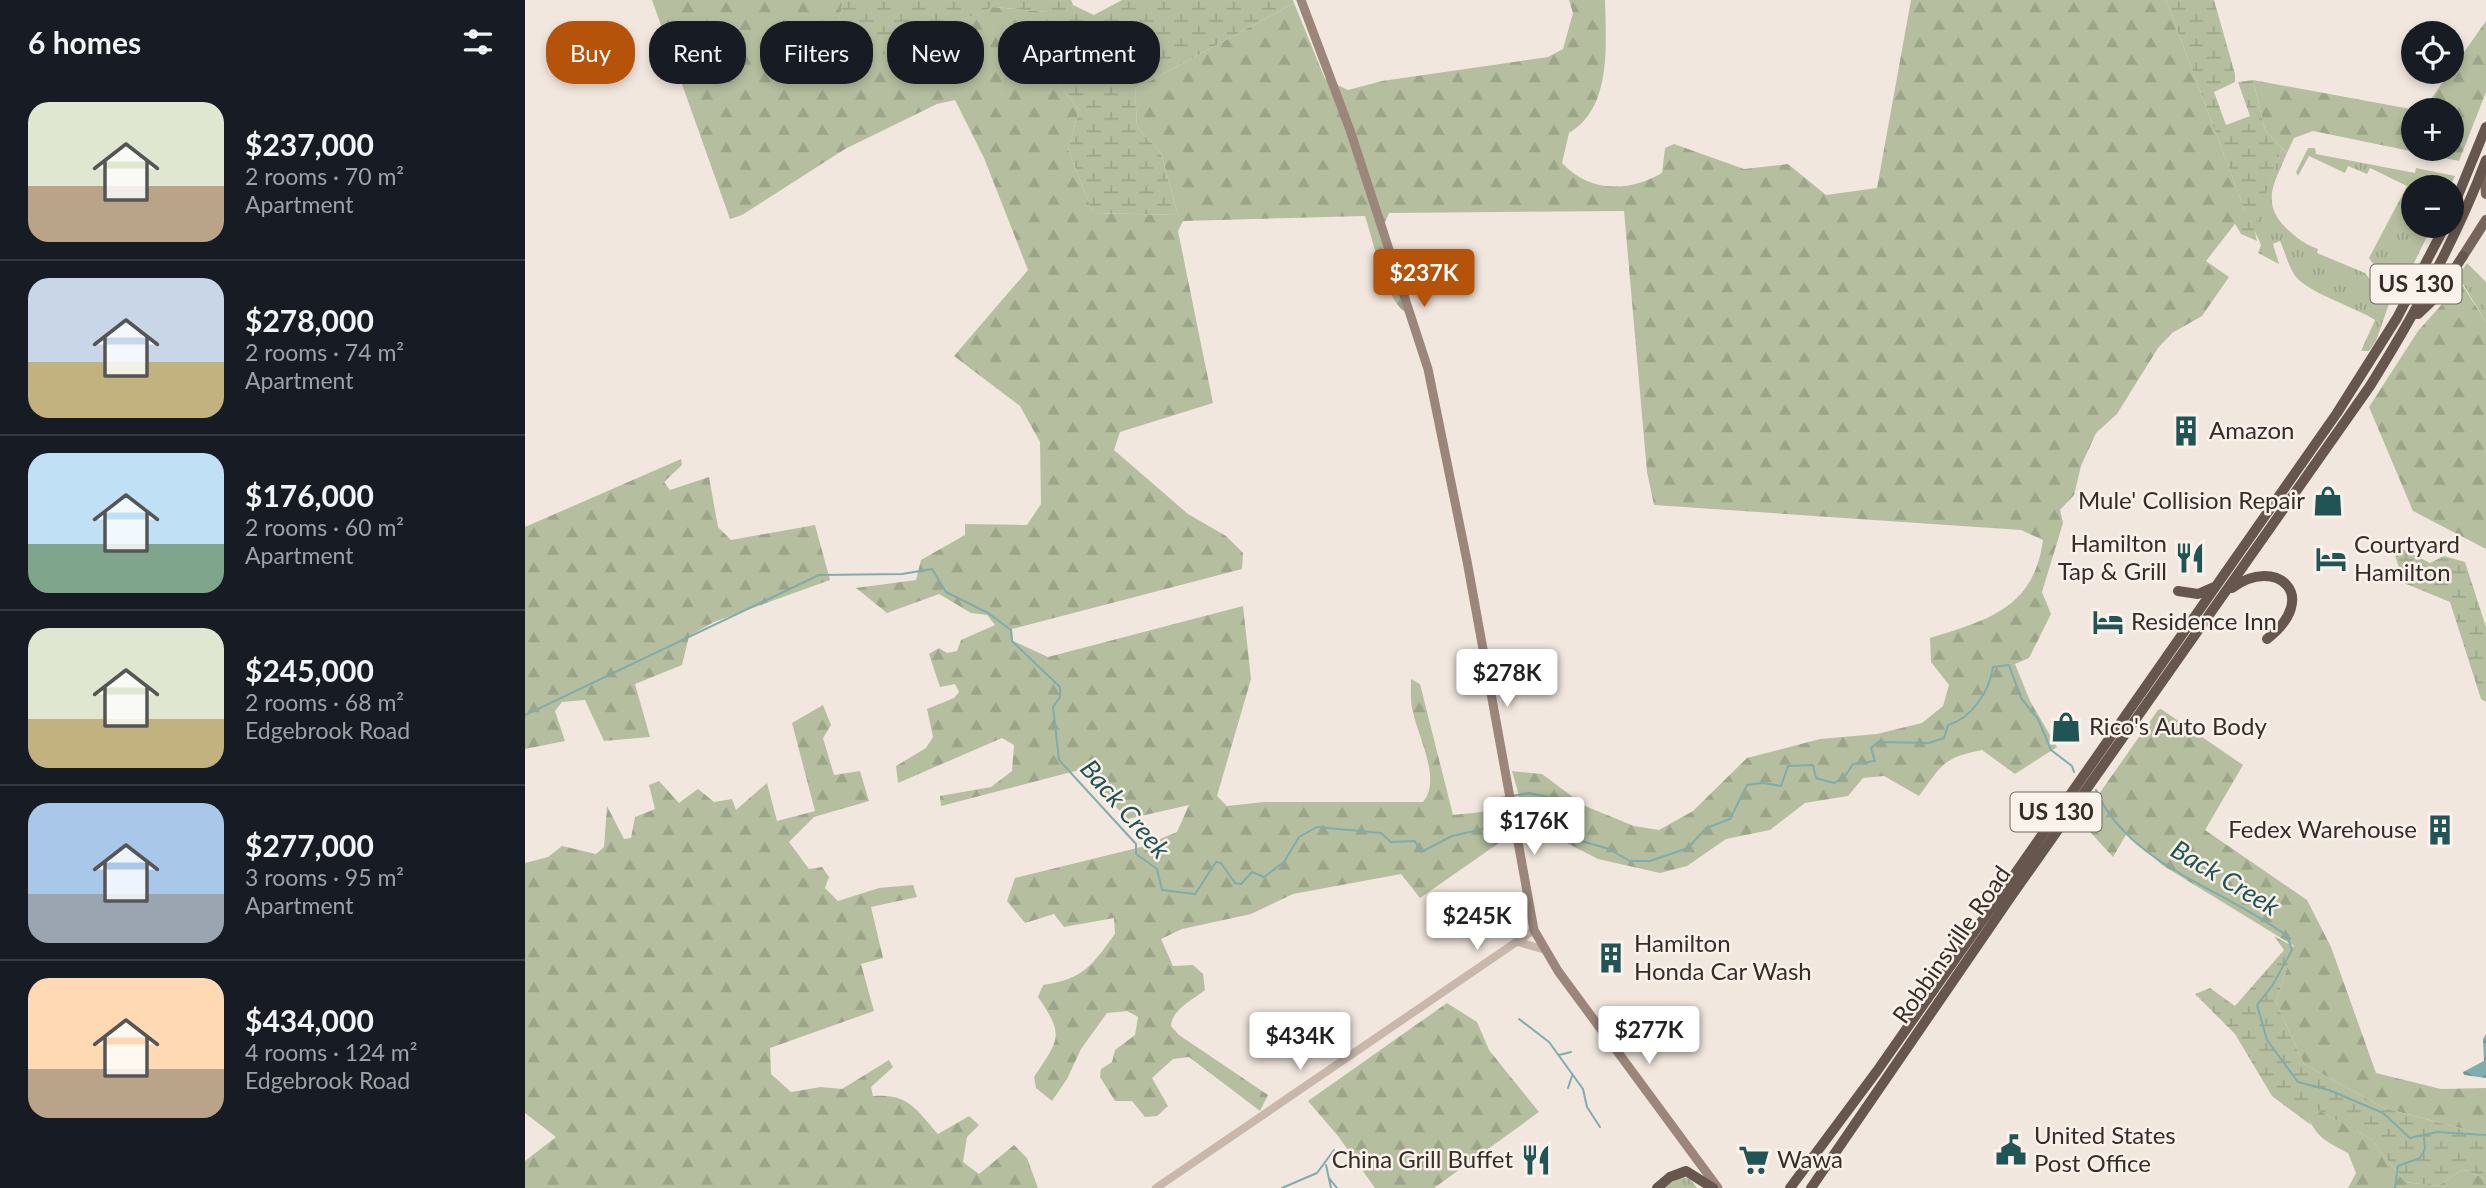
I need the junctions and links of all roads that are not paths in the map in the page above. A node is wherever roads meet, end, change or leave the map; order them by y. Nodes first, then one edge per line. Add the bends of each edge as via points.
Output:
1 (1301, 0) edge
2 (2486, 127) edge
3 (2485, 162) edge
4 (2464, 181) edge
5 (2486, 194) edge
6 (2486, 220) edge
7 (2439, 238) edge
8 (2463, 256) joint
9 (2409, 323) junction
10 (2361, 378) junction
11 (2346, 421) junction
12 (2220, 590) junction
13 (2178, 591) dead end
14 (2267, 639) dead end
15 (1530, 916) junction
16 (1534, 930) junction
17 (1519, 939) junction
18 (1509, 947) junction
19 (1542, 948) junction
20 (1937, 984) junction
21 (1920, 1028) junction
22 (1156, 1188) edge
23 (1657, 1188) edge
24 (1715, 1188) edge
25 (1790, 1188) edge
26 (1811, 1188) edge

1 - 15 main road via 1350,130 1424,357 1468,564
2 - 4 highway
3 - 5 main road
3 - 9 highway, Robbinsville Road / US 130 via 2455,234
6 - 8 main road
7 - 10 highway, Robbinsville Road / US 130
8 - 9 highway via 2437,296
9 - 11 highway, Robbinsville Road / US 130
10 - 11 highway via 2345,411
10 - 12 highway, Robbinsville Road / US 130
11 - 12 highway, Robbinsville Road / US 130
12 - 13 highway
12 - 14 highway via 2269,577 2288,587 2294,601 2291,613
12 - 20 highway, Robbinsville Road / US 130
12 - 21 highway, Robbinsville Road / US 130
15 - 16 main road
15 - 17 street
16 - 17 street
16 - 19 main road
17 - 18 street
18 - 19 street via 1525,942
18 - 22 street
19 - 24 main road
20 - 21 highway via 1920,1017
20 - 25 highway, Robbinsville Road / US 130
21 - 26 highway, Robbinsville Road / US 130
23 - 24 highway via 1686,1171

